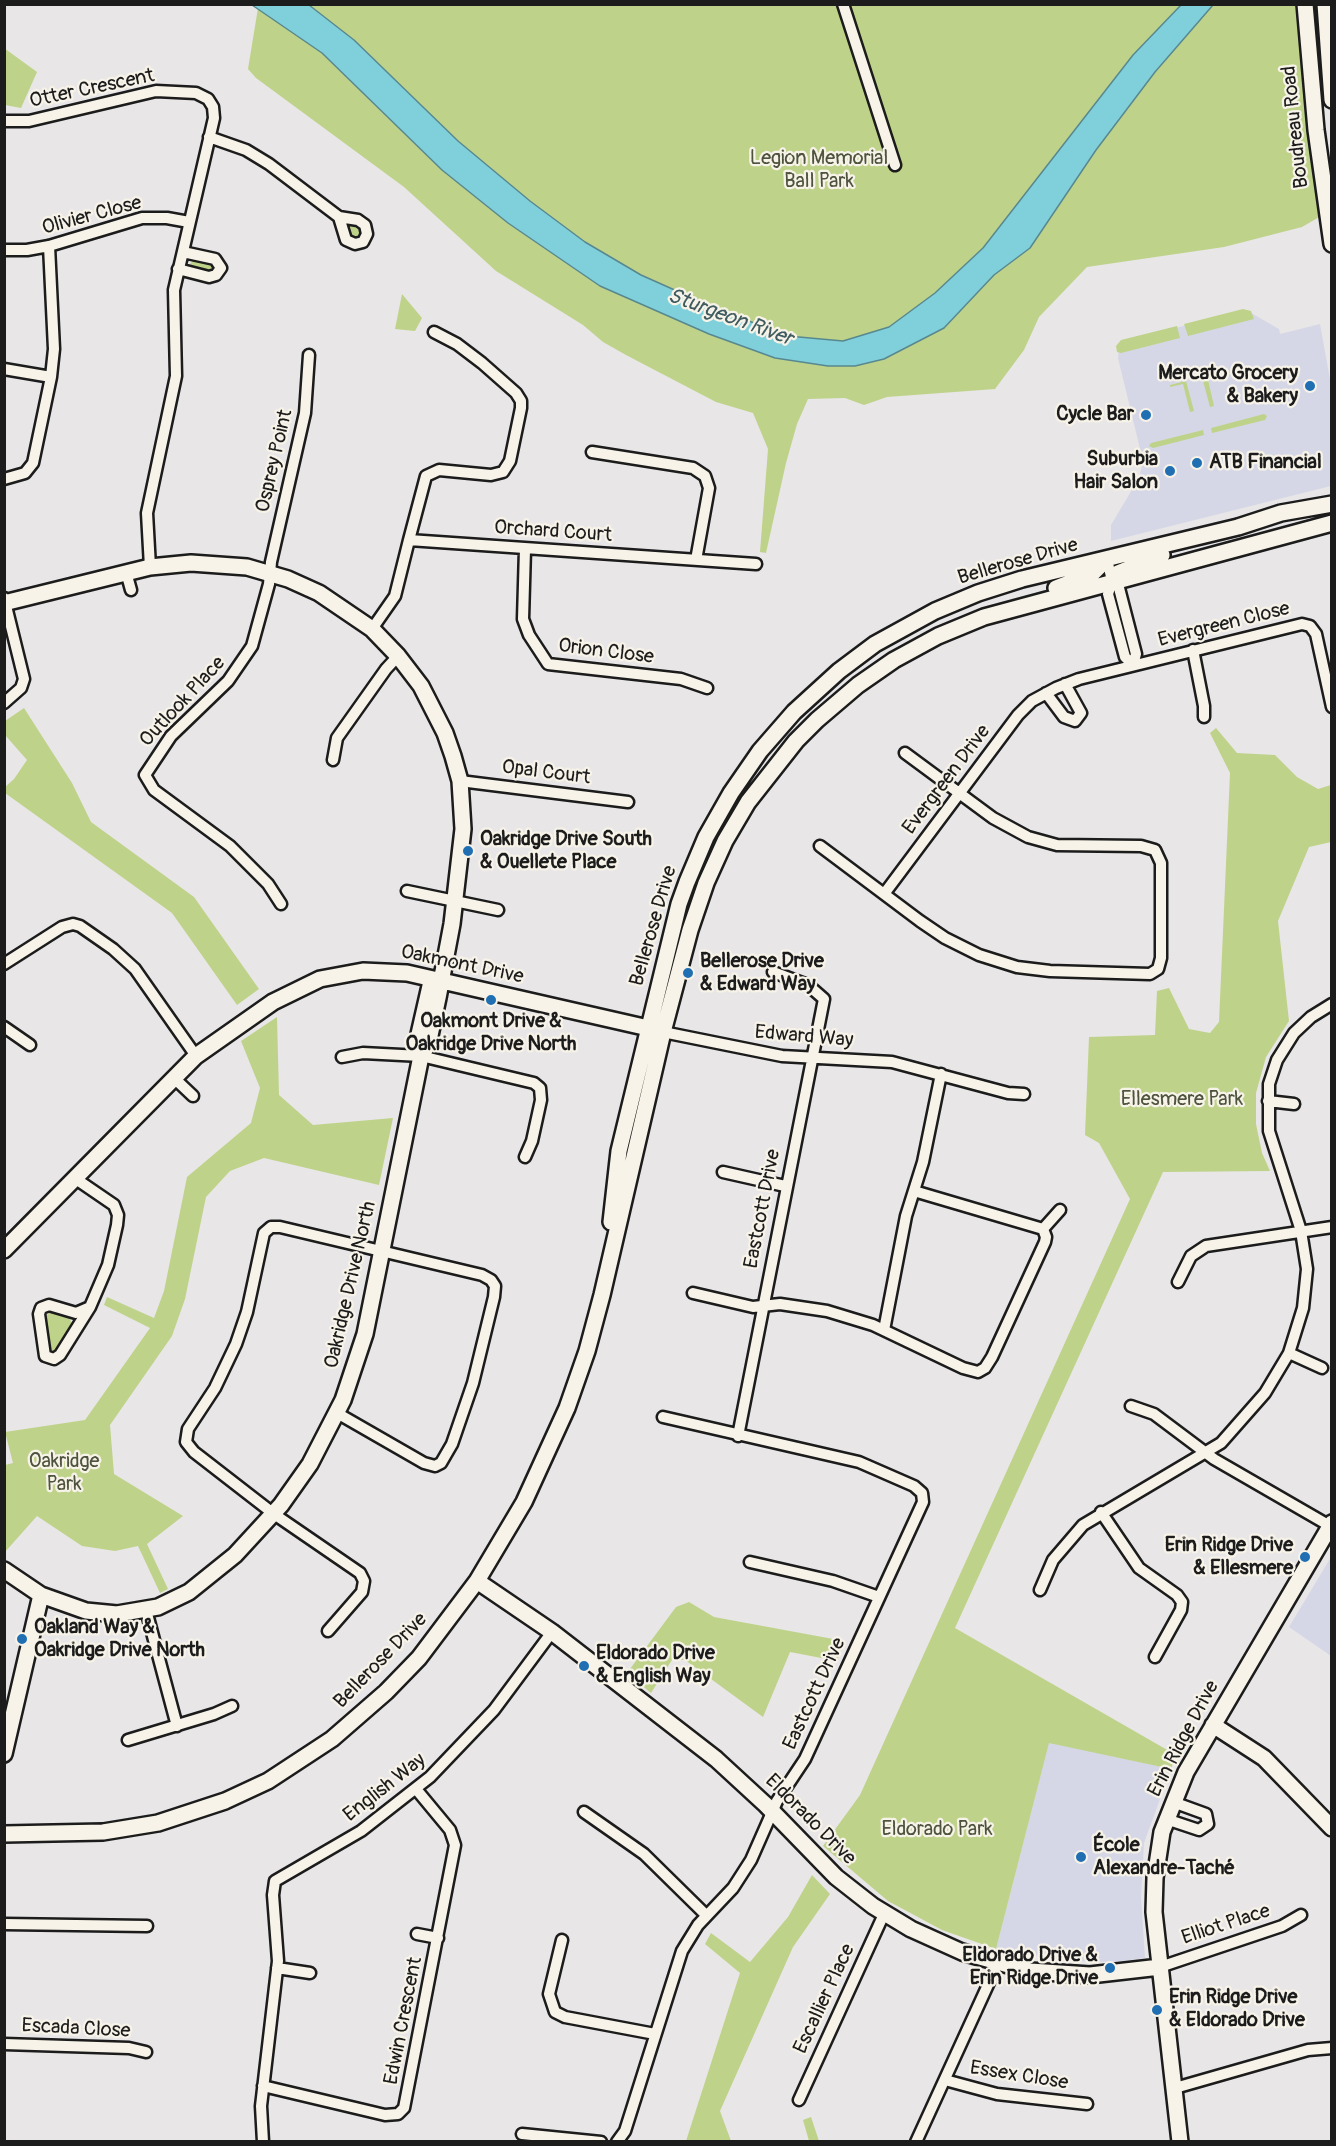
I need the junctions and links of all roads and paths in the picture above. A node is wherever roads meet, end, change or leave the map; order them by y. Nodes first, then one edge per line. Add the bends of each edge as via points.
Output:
1 (843, 4) edge
2 (1305, 4) edge
3 (1325, 4) edge
4 (1332, 100) edge
5 (4, 121) edge
6 (209, 137) junction
7 (896, 165) dead end
8 (339, 217) dead end
9 (189, 222) junction
10 (1332, 244) edge
11 (49, 246) junction
12 (4, 250) edge
13 (183, 252) junction
14 (178, 270) junction
15 (434, 332) dead end
16 (309, 355) dead end
17 (4, 369) edge
18 (51, 377) junction
19 (592, 452) dead end
20 (4, 479) edge
21 (1331, 504) edge
22 (1332, 523) edge
23 (1238, 527) junction
24 (1306, 529) junction
25 (1332, 529) edge
26 (409, 540) junction
27 (525, 549) junction
28 (1107, 559) junction
29 (696, 560) junction
30 (756, 564) dead end
31 (150, 567) junction
32 (126, 572) junction
33 (270, 573) junction
34 (1112, 581) junction
35 (130, 590) dead end
36 (5, 601) edge
37 (984, 617) junction
38 (372, 629) junction
39 (1193, 650) junction
40 (398, 656) junction
41 (1133, 665) junction
42 (1065, 684) junction
43 (707, 688) dead end
44 (1046, 693) junction
45 (4, 703) edge
46 (1332, 707) edge
47 (1204, 717) dead end
48 (905, 753) dead end
49 (333, 760) dead end
50 (460, 781) junction
51 (960, 793) junction
52 (628, 802) dead end
53 (820, 846) dead end
54 (407, 891) dead end
55 (884, 894) junction
56 (453, 901) junction
57 (281, 904) dead end
58 (498, 910) dead end
59 (4, 964) edge
60 (773, 972) dead end
61 (436, 980) junction
62 (1332, 1004) edge
63 (4, 1027) edge
64 (648, 1028) junction
65 (663, 1032) junction
66 (30, 1045) dead end
67 (196, 1056) junction
68 (421, 1056) junction
69 (342, 1057) dead end
70 (812, 1060) junction
71 (941, 1074) junction
72 (174, 1078) junction
73 (1024, 1094) dead end
74 (193, 1096) dead end
75 (1268, 1101) junction
76 (1294, 1104) dead end
77 (525, 1157) dead end
78 (723, 1172) dead end
79 (75, 1179) junction
80 (785, 1186) junction
81 (914, 1191) junction
82 (1060, 1210) dead end
83 (1332, 1227) edge
84 (1043, 1229) junction
85 (1301, 1231) junction
86 (4, 1250) edge
87 (382, 1251) junction
88 (1178, 1282) dead end
89 (693, 1293) dead end
90 (603, 1295) junction
91 (762, 1306) junction
92 (90, 1307) junction
93 (884, 1330) junction
94 (1290, 1353) junction
95 (1322, 1368) dead end
96 (1131, 1406) dead end
97 (337, 1413) junction
98 (663, 1417) dead end
99 (738, 1436) junction
100 (1206, 1452) junction
101 (1101, 1512) junction
102 (274, 1514) junction
103 (1331, 1525) edge
104 (750, 1562) dead end
105 (4, 1570) edge
106 (477, 1581) junction
107 (1040, 1590) dead end
108 (41, 1595) junction
109 (879, 1597) junction
110 (146, 1610) junction
111 (328, 1631) dead end
112 (552, 1632) junction
113 (1155, 1657) dead end
114 (232, 1706) dead end
115 (1213, 1725) junction
116 (177, 1726) junction
117 (128, 1740) dead end
118 (4, 1754) edge
119 (416, 1789) junction
120 (1173, 1802) junction
121 (772, 1811) junction
122 (584, 1812) dead end
123 (1166, 1819) junction
124 (1332, 1828) edge
125 (4, 1834) edge
126 (885, 1914) junction
127 (706, 1915) junction
128 (1301, 1915) dead end
129 (4, 1924) edge
130 (147, 1926) dead end
131 (417, 1934) dead end
132 (438, 1938) junction
133 (562, 1940) dead end
134 (998, 1963) junction
135 (1160, 1967) junction
136 (278, 1968) junction
137 (310, 1973) dead end
138 (655, 2034) junction
139 (4, 2044) edge
140 (1332, 2048) edge
141 (146, 2052) dead end
142 (945, 2080) junction
143 (263, 2086) junction
144 (1175, 2088) junction
145 (799, 2100) dead end
146 (1087, 2104) dead end
147 (522, 2134) dead end
148 (262, 2142) edge
149 (601, 2142) edge
150 (617, 2142) edge
151 (916, 2142) edge
152 (1180, 2142) edge

1 - 7 street
2 - 10 street, Boudreau Road via 1316,130
3 - 4 street, Boudreau Road
5 - 6 street, Otter Crescent via 29,121 146,93 177,91 201,94 212,103
6 - 8 street via 257,156
6 - 9 street, Otter Crescent
9 - 11 street, Olivier Close via 142,219
9 - 13 street, Otter Crescent
11 - 12 street, Olivier Close
11 - 18 street via 54,349
13 - 14 street, Otter Crescent
13 - 14 street via 215,259 221,268 209,277
14 - 31 street, Otter Crescent via 174,290 176,376 147,513
15 - 26 street via 482,363 516,393 521,408 510,462 503,472 491,475 439,470 426,476
16 - 33 street, Osprey Point via 305,413
17 - 18 street
18 - 20 street via 33,463 25,473
19 - 29 street via 693,468 705,476 709,488
21 - 23 street, Bellerose Drive via 1281,513
22 - 24 street, Bellerose Drive
23 - 28 street, Bellerose Drive
23 - 34 street via 1129,567
24 - 25 street
24 - 34 street, Bellerose Drive
26 - 27 street, Orchard Court
26 - 38 street via 395,596
27 - 29 street, Orchard Court
27 - 43 street, Orion Close via 523,619 546,662 681,679
28 - 34 street
28 - 37 street via 1092,574
28 - 64 street, Bellerose Drive via 999,586 935,611 857,657 801,704 744,772 706,837 679,904
29 - 30 street, Orchard Court
31 - 32 street, Oakridge Drive North
31 - 33 street, Oakridge Drive North via 206,563
32 - 35 street
32 - 36 street, Oakridge Drive North
33 - 38 street, Oakridge Drive North via 319,593
33 - 57 street, Outlook Place via 259,626 242,664 220,690 177,728 145,775 154,790 230,846 268,884
34 - 37 street, Bellerose Drive
34 - 41 street via 1108,594 1125,657
36 - 45 street via 24,679 21,688
37 - 65 street, Bellerose Drive via 916,648 858,685 796,741 761,783 736,821 706,883
38 - 40 street, Oakridge Drive North
39 - 41 street, Evergreen Close
39 - 46 street, Evergreen Close via 1305,624 1316,634
39 - 47 street
40 - 49 street via 337,738
40 - 50 street, Oakridge Drive North via 421,686 446,733
41 - 42 street, Evergreen Drive
42 - 44 street, Evergreen Drive
42 - 44 street via 1081,713 1075,721 1064,717
44 - 51 street, Evergreen Drive via 1018,715
48 - 51 street
50 - 52 street, Opal Court
50 - 56 street, Oakridge Drive North via 463,849
51 - 55 street, Evergreen Drive
51 - 55 street via 1006,827 1045,843 1141,846 1155,850 1161,863 1158,969 1146,974 1017,967 951,941
53 - 55 street
54 - 56 street
56 - 58 street
56 - 61 street, Oakridge Drive North via 452,924
59 - 67 street via 62,927 80,926 135,969
60 - 70 street, Eastcott Drive via 808,985 823,997
61 - 64 street, Oakmont Drive
61 - 67 street, Oakmont Drive via 386,971 321,979 282,996
61 - 68 street, Oakridge Drive North via 428,1045
62 - 75 street via 1311,1017 1288,1040 1274,1068
63 - 66 street
64 - 65 street, Oakmont Drive
64 - 90 street, Bellerose Drive via 619,1151
65 - 70 street, Edward Way
65 - 90 street, Bellerose Drive
67 - 72 street, Oakmont Drive
68 - 69 street via 363,1053
68 - 77 street via 537,1085 541,1100
68 - 87 street, Oakridge Drive North
70 - 71 street, Edward Way via 891,1062
70 - 80 street, Eastcott Drive
71 - 73 street, Edward Way
71 - 81 street
72 - 74 street
72 - 79 street, Oakmont Drive
75 - 76 street
75 - 85 street via 1271,1141
78 - 80 street
79 - 86 street, Oakmont Drive
79 - 92 street via 114,1205 118,1215 108,1265
80 - 91 street, Eastcott Drive
81 - 84 street
81 - 93 street
82 - 84 street
83 - 85 street
84 - 93 street via 1045,1242 992,1357 978,1376
85 - 88 street via 1206,1246 1191,1256
85 - 94 street via 1307,1281
87 - 97 street, Oakridge Drive North via 361,1348
87 - 97 street via 482,1275 493,1282 494,1297 473,1383 447,1454 435,1466
87 - 102 street via 280,1227 271,1227 264,1233 236,1344 185,1437 194,1452
89 - 91 street
90 - 106 street, Bellerose Drive via 567,1408 524,1502
91 - 93 street via 804,1306
91 - 99 street, Eastcott Drive
92 - 92 street via 76,1313 49,1305 41,1308 45,1356 54,1359 60,1355
94 - 95 street
94 - 100 street via 1249,1412 1221,1443
96 - 100 street via 1154,1414
97 - 102 street, Oakridge Drive North via 310,1464
98 - 99 street, Eastcott Drive
99 - 109 street, Eastcott Drive via 853,1461 919,1489 923,1497 920,1509
100 - 101 street
100 - 103 street
101 - 107 street via 1064,1545
101 - 113 street via 1139,1568 1182,1602
102 - 110 street, Oakridge Drive North via 209,1577 179,1598
102 - 111 street via 362,1576 362,1592
103 - 115 street, Erin Ridge Drive
104 - 109 street via 833,1581
105 - 108 street, Oakridge Drive North
106 - 112 street, Eldorado Drive
106 - 125 street, Bellerose Drive via 419,1658 386,1692 319,1749 268,1781 203,1810 158,1823 103,1832
108 - 110 street, Oakridge Drive North via 96,1612
108 - 118 street
109 - 121 street, Eastcott Drive via 805,1759
110 - 116 street
112 - 119 street, English Way via 494,1710
112 - 121 street, Eldorado Drive via 716,1759
114 - 116 street
115 - 120 street, Erin Ridge Drive
115 - 124 street via 1264,1758
116 - 117 street
119 - 132 street, Edwin Crescent via 455,1840
119 - 136 street, English Way via 355,1835 275,1881
120 - 123 street, Erin Ridge Drive
120 - 123 street via 1206,1814 1208,1824 1197,1830
121 - 126 street, Eldorado Drive via 836,1876
121 - 127 street, Eastcott Drive via 742,1877
122 - 127 street via 644,1854
123 - 135 street, Erin Ridge Drive via 1154,1892
126 - 134 street, Eldorado Drive via 938,1942
126 - 145 street, Escallier Place
127 - 138 street, Eastcott Drive via 678,1960
128 - 135 street, Elliot Place via 1282,1926
129 - 130 street
131 - 132 street, Edwin Crescent
132 - 143 street, Edwin Crescent via 408,2098 401,2112 385,2115
133 - 138 street via 549,1995 555,2012
134 - 135 street, Eldorado Drive via 1075,1975
134 - 142 street, Essex Close
135 - 144 street, Erin Ridge Drive
136 - 137 street
136 - 143 street, English Way
138 - 150 street, Eastcott Drive via 626,2132
139 - 141 street, Escada Close via 129,2048
140 - 144 street via 1308,2050
142 - 146 street, Essex Close via 997,2094
142 - 151 street, Essex Close
143 - 148 street, English Way
144 - 152 street, Erin Ridge Drive
147 - 149 street

